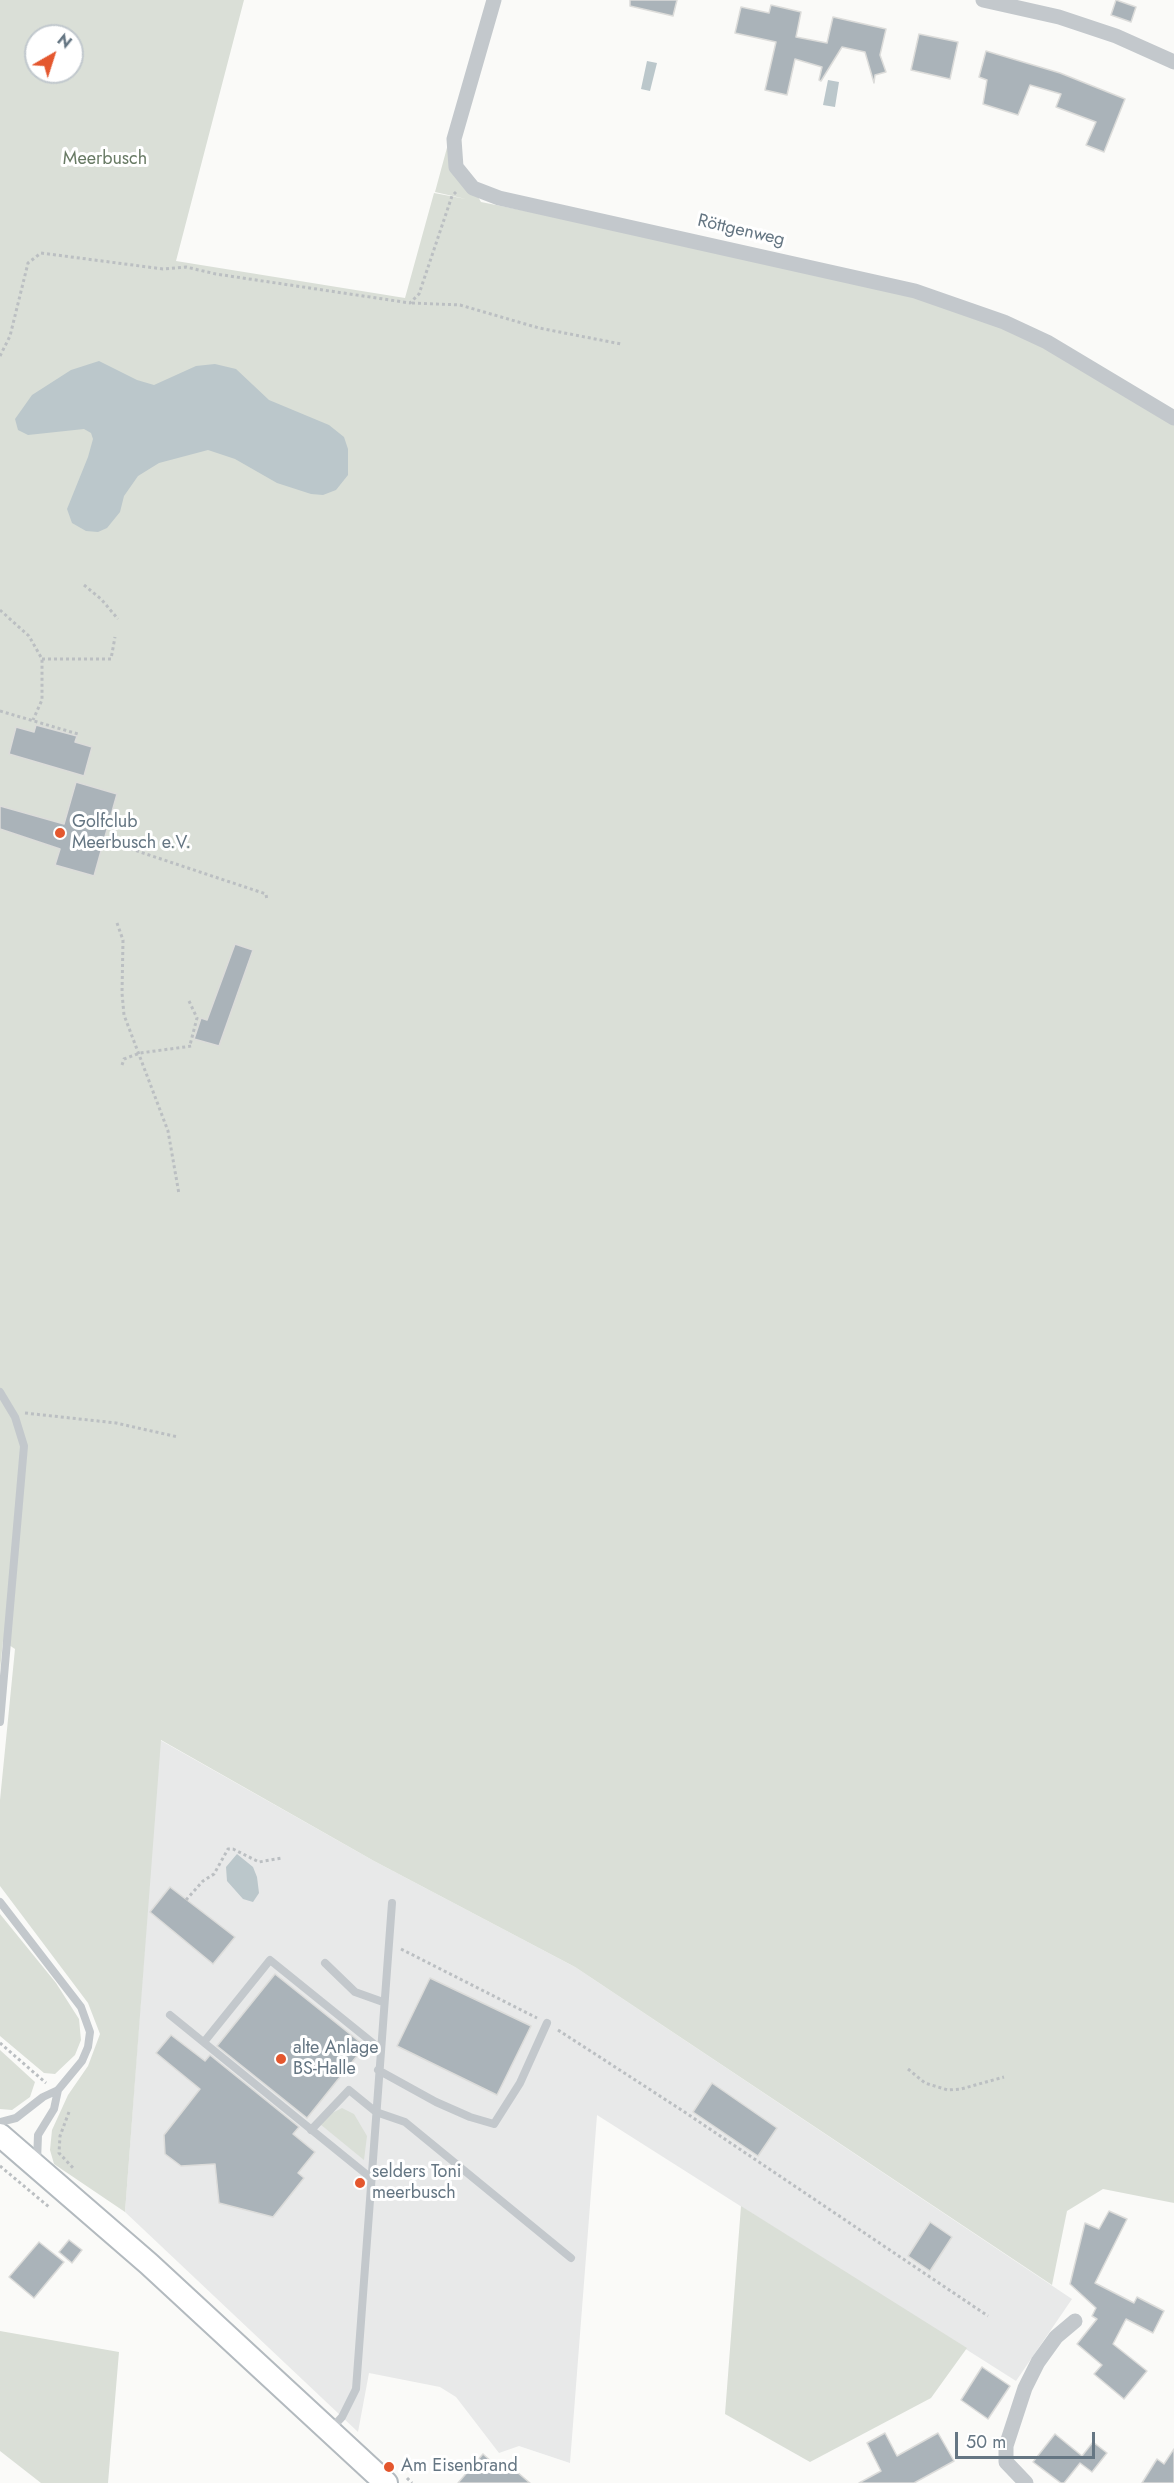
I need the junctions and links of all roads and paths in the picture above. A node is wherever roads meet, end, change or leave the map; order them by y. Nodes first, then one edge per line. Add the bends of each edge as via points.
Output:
1 (494, 0) edge
2 (983, 0) edge
3 (1174, 62) edge
4 (466, 183) junction
5 (410, 303) junction
6 (621, 344) dead end
7 (0, 356) edge
8 (1174, 418) edge
9 (84, 585) dead end
10 (0, 610) edge
11 (118, 619) dead end
12 (115, 637) dead end
13 (42, 659) junction
14 (0, 711) edge
15 (33, 720) junction
16 (78, 734) dead end
17 (119, 845) dead end
18 (267, 901) dead end
19 (117, 923) dead end
20 (189, 1001) dead end
21 (140, 1053) junction
22 (122, 1065) dead end
23 (179, 1194) dead end
24 (0, 1392) edge
25 (15, 1417) junction
26 (178, 1437) dead end
27 (0, 1722) edge
28 (282, 1858) dead end
29 (186, 1900) dead end
30 (0, 1902) edge
31 (392, 1903) dead end
32 (388, 1943) junction
33 (325, 1964) dead end
34 (300, 1971) dead end
35 (294, 1979) junction
36 (383, 2002) junction
37 (170, 2015) dead end
38 (547, 2023) junction
39 (204, 2042) junction
40 (0, 2043) edge
41 (379, 2048) junction
42 (908, 2069) dead end
43 (378, 2070) junction
44 (1004, 2077) dead end
45 (58, 2090) junction
46 (376, 2112) junction
47 (0, 2122) edge
48 (311, 2130) junction
49 (0, 2135) edge
50 (39, 2168) junction
51 (79, 2174) dead end
52 (371, 2178) junction
53 (571, 2258) dead end
54 (988, 2316) dead end
55 (1075, 2321) dead end
56 (329, 2431) junction
57 (386, 2483) edge
58 (1026, 2483) edge

1 - 4 street via 454,139 454,158
2 - 3 street via 1059,17 1116,36
4 - 5 path via 452,196 419,294
4 - 8 street, Röttgenweg via 499,198 915,291 1004,322 1047,342
5 - 6 path via 460,305 539,328
5 - 7 path via 186,267 163,269 41,253 28,263 10,336
9 - 11 path
10 - 13 path via 29,636
12 - 13 path via 111,659
13 - 15 path via 42,699
14 - 15 path
15 - 16 path
17 - 18 path via 267,894
19 - 21 path via 123,940 122,1005
20 - 21 path via 197,1018 191,1046
21 - 22 path via 124,1059
21 - 23 path via 168,1131
24 - 25 lane
25 - 26 path via 24,1413 116,1423
25 - 27 lane via 24,1446 23,1481
28 - 29 path via 259,1862 228,1850 214,1874
30 - 45 lane via 75,1998 88,2021 88,2047 82,2061
31 - 32 lane
32 - 36 lane
32 - 38 path
33 - 36 lane via 355,1992
34 - 35 lane
35 - 39 lane via 270,1960
35 - 41 lane
36 - 41 lane
37 - 39 lane
38 - 43 lane via 520,2083 494,2124 436,2102
38 - 54 path
39 - 48 lane
40 - 45 path
41 - 43 lane
42 - 44 path via 925,2083 948,2090
43 - 46 lane
45 - 47 lane via 16,2118
45 - 50 lane via 54,2109 38,2135
45 - 51 path via 66,2097 69,2108 59,2153
46 - 48 lane via 349,2091
46 - 52 lane
46 - 53 lane via 405,2122
48 - 52 lane
49 - 50 main road
50 - 56 main road
52 - 56 lane via 359,2292 356,2389 342,2417
55 - 58 street via 1056,2337 1038,2362 1006,2446 1006,2462
56 - 57 main road

